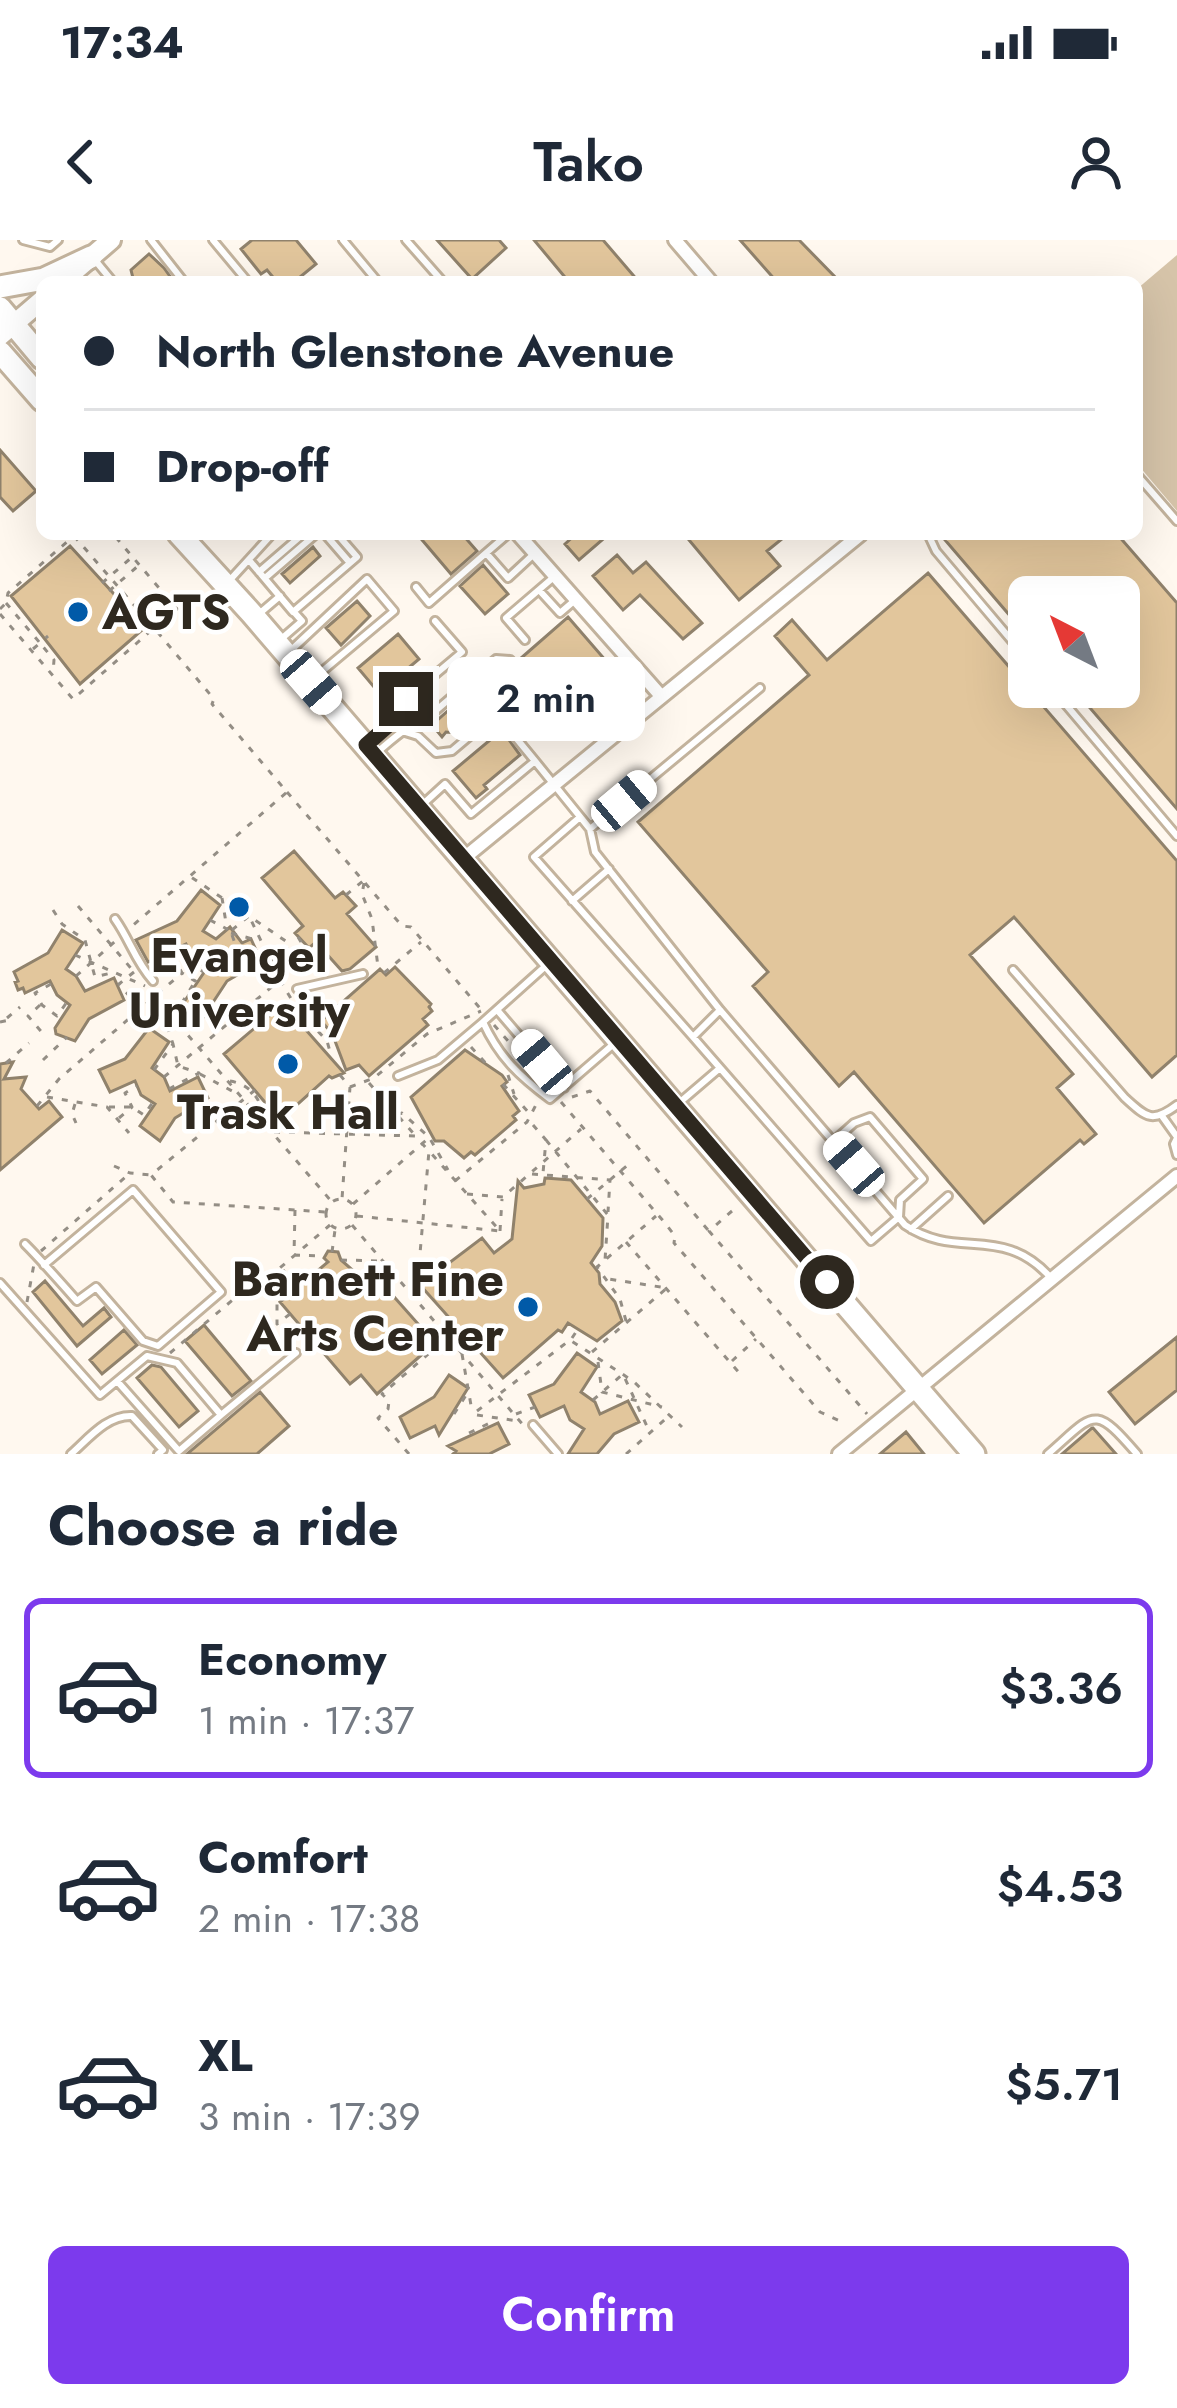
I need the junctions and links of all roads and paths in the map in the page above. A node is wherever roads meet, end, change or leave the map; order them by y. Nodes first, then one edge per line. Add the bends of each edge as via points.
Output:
1 (22, 240) edge
2 (58, 240) edge
3 (151, 240) edge
4 (213, 240) edge
5 (344, 240) edge
6 (406, 240) edge
7 (675, 240) edge
8 (87, 260) edge
9 (51, 276) edge
10 (179, 276) edge
11 (243, 276) edge
12 (373, 276) edge
13 (438, 276) edge
14 (706, 276) edge
15 (36, 280) edge
16 (0, 287) edge
17 (36, 304) edge
18 (5, 323) edge
19 (0, 352) edge
20 (36, 352) edge
21 (0, 382) edge
22 (36, 393) edge
23 (36, 395) edge
24 (1143, 482) edge
25 (1177, 521) edge
26 (69, 540) edge
27 (79, 540) edge
28 (118, 540) edge
29 (185, 540) edge
30 (267, 540) edge
31 (297, 540) edge
32 (312, 540) edge
33 (326, 540) edge
34 (342, 540) edge
35 (501, 540) edge
36 (523, 540) edge
37 (854, 540) edge
38 (931, 540) edge
39 (535, 553) junction
40 (486, 554) junction
41 (133, 557) junction
42 (249, 560) junction
43 (350, 563) junction
44 (140, 565) junction
45 (262, 575) junction
46 (555, 576) junction
47 (110, 577) junction
48 (102, 584) dead end
49 (225, 584) junction
50 (117, 585) junction
51 (416, 587) dead end
52 (539, 590) junction
53 (109, 591) dead end
54 (280, 596) junction
55 (576, 600) junction
56 (7, 603) junction
57 (293, 611) junction
58 (0, 612) edge
59 (255, 617) junction
60 (435, 621) dead end
61 (154, 628) junction
62 (48, 636) dead end
63 (1008, 636) edge
64 (525, 640) dead end
65 (40, 643) junction
66 (282, 648) junction
67 (31, 650) junction
68 (52, 675) junction
69 (311, 682) junction
70 (760, 688) dead end
71 (661, 696) junction
72 (1069, 708) edge
73 (402, 731) junction
74 (512, 733) dead end
75 (370, 750) junction
76 (535, 761) junction
77 (554, 784) junction
78 (287, 792) junction
79 (419, 808) junction
80 (580, 817) junction
81 (590, 829) junction
82 (1177, 836) edge
83 (463, 859) junction
84 (609, 869) junction
85 (190, 876) junction
86 (363, 881) junction
87 (346, 895) dead end
88 (223, 898) junction
89 (572, 901) junction
90 (78, 906) dead end
91 (52, 910) dead end
92 (249, 916) junction
93 (115, 919) dead end
94 (211, 920) dead end
95 (232, 930) dead end
96 (125, 932) junction
97 (422, 941) junction
98 (262, 942) junction
99 (235, 944) dead end
100 (290, 944) junction
101 (111, 945) junction
102 (189, 950) dead end
103 (265, 950) junction
104 (257, 953) dead end
105 (75, 955) dead end
106 (272, 961) junction
107 (552, 961) junction
108 (90, 964) junction
109 (205, 967) dead end
110 (378, 967) dead end
111 (1013, 970) dead end
112 (134, 972) junction
113 (112, 973) junction
114 (182, 973) junction
115 (300, 973) junction
116 (363, 974) dead end
117 (384, 974) dead end
118 (76, 976) dead end
119 (126, 978) junction
120 (280, 980) junction
121 (195, 981) junction
122 (51, 984) dead end
123 (119, 984) junction
124 (150, 984) junction
125 (297, 989) junction
126 (157, 999) junction
127 (67, 1002) dead end
128 (41, 1004) junction
129 (293, 1004) junction
130 (140, 1009) junction
131 (287, 1009) dead end
132 (498, 1010) junction
133 (720, 1010) junction
134 (194, 1014) dead end
135 (28, 1016) junction
136 (173, 1017) junction
137 (485, 1017) junction
138 (0, 1022) edge
139 (184, 1030) junction
140 (442, 1032) dead end
141 (427, 1034) junction
142 (45, 1036) dead end
143 (67, 1037) dead end
144 (693, 1037) junction
145 (619, 1039) junction
146 (471, 1041) dead end
147 (29, 1043) dead end
148 (173, 1044) junction
149 (200, 1048) junction
150 (331, 1054) dead end
151 (481, 1058) junction
152 (43, 1060) dead end
153 (6, 1063) dead end
154 (500, 1065) dead end
155 (178, 1066) junction
156 (720, 1068) junction
157 (491, 1069) dead end
158 (154, 1070) dead end
159 (199, 1073) junction
160 (501, 1073) dead end
161 (508, 1074) junction
162 (340, 1075) dead end
163 (398, 1076) dead end
164 (164, 1077) dead end
165 (228, 1081) junction
166 (368, 1081) junction
167 (515, 1082) dead end
168 (503, 1084) dead end
169 (137, 1086) dead end
170 (350, 1087) junction
171 (564, 1088) junction
172 (170, 1089) dead end
173 (253, 1092) junction
174 (528, 1093) dead end
175 (555, 1095) junction
176 (514, 1096) junction
177 (47, 1097) junction
178 (242, 1097) junction
179 (572, 1097) dead end
180 (76, 1102) junction
181 (153, 1102) dead end
182 (1177, 1105) edge
183 (37, 1106) dead end
184 (676, 1106) junction
185 (107, 1107) junction
186 (132, 1107) junction
187 (397, 1114) junction
188 (530, 1114) junction
189 (1162, 1116) junction
190 (118, 1119) junction
191 (263, 1121) junction
192 (76, 1123) dead end
193 (533, 1125) dead end
194 (583, 1127) junction
195 (129, 1132) dead end
196 (272, 1132) junction
197 (346, 1134) junction
198 (415, 1136) junction
199 (430, 1137) junction
200 (1177, 1138) edge
201 (546, 1140) junction
202 (833, 1141) junction
203 (422, 1144) junction
204 (429, 1150) junction
205 (555, 1151) junction
206 (1177, 1154) edge
207 (544, 1161) junction
208 (629, 1164) dead end
209 (114, 1166) dead end
210 (447, 1172) junction
211 (620, 1172) junction
212 (130, 1173) junction
213 (530, 1173) junction
214 (542, 1174) junction
215 (1177, 1176) edge
216 (153, 1177) junction
217 (578, 1177) junction
218 (610, 1180) junction
219 (455, 1181) junction
220 (136, 1193) junction
221 (467, 1194) junction
222 (948, 1196) dead end
223 (502, 1197) junction
224 (589, 1197) junction
225 (342, 1199) junction
226 (332, 1202) junction
227 (353, 1204) junction
228 (295, 1210) junction
229 (732, 1211) dead end
230 (326, 1212) junction
231 (608, 1214) junction
232 (657, 1215) junction
233 (357, 1216) junction
234 (899, 1217) junction
235 (423, 1223) junction
236 (352, 1225) junction
237 (333, 1226) junction
238 (911, 1228) junction
239 (500, 1231) junction
240 (709, 1231) junction
241 (626, 1242) junction
242 (25, 1244) dead end
243 (332, 1252) dead end
244 (36, 1255) junction
245 (294, 1255) junction
246 (325, 1256) dead end
247 (341, 1260) dead end
248 (384, 1261) junction
249 (604, 1262) junction
250 (44, 1265) junction
251 (280, 1267) junction
252 (32, 1276) junction
253 (398, 1276) junction
254 (1052, 1278) junction
255 (609, 1282) junction
256 (0, 1283) edge
257 (390, 1284) dead end
258 (40, 1286) dead end
259 (667, 1288) junction
260 (416, 1299) junction
261 (26, 1303) dead end
262 (290, 1314) dead end
263 (627, 1322) junction
264 (578, 1329) dead end
265 (448, 1336) junction
266 (757, 1339) junction
267 (571, 1340) junction
268 (461, 1352) junction
269 (296, 1353) dead end
270 (590, 1353) junction
271 (597, 1357) junction
272 (162, 1359) junction
273 (730, 1362) junction
274 (622, 1374) junction
275 (741, 1375) dead end
276 (117, 1381) junction
277 (917, 1387) junction
278 (471, 1388) junction
279 (602, 1392) junction
280 (496, 1394) junction
281 (593, 1400) dead end
282 (634, 1401) junction
283 (535, 1407) dead end
284 (664, 1407) junction
285 (475, 1412) junction
286 (454, 1414) dead end
287 (221, 1415) junction
288 (514, 1415) junction
289 (671, 1415) junction
290 (868, 1415) dead end
291 (498, 1420) junction
292 (840, 1421) dead end
293 (520, 1422) junction
294 (532, 1425) dead end
295 (682, 1427) dead end
296 (469, 1433) dead end
297 (650, 1433) junction
298 (534, 1438) dead end
299 (968, 1452) edge
300 (162, 1453) edge
301 (71, 1454) edge
302 (409, 1454) edge
303 (558, 1454) edge
304 (626, 1454) edge
305 (839, 1454) edge
306 (1048, 1454) edge
307 (1137, 1454) edge

1 - 2 lane via 50,247
3 - 10 lane
4 - 11 lane
5 - 12 lane
6 - 13 lane
7 - 14 street
8 - 9 main road
15 - 16 main road
17 - 18 main road
18 - 20 main road
19 - 22 main road
21 - 23 main road
24 - 25 lane
26 - 56 path via 8,593
27 - 47 path
28 - 41 path
29 - 49 main road
30 - 42 lane
31 - 45 lane
32 - 45 lane
33 - 43 lane
34 - 43 lane via 357,557
35 - 40 lane
36 - 39 street
37 - 71 street
38 - 63 lane
39 - 40 lane via 508,578
39 - 46 street
40 - 51 lane via 430,603
41 - 44 path
41 - 47 path
42 - 45 lane
42 - 49 lane
43 - 57 lane
44 - 50 path
44 - 61 path via 177,609
45 - 54 lane
46 - 52 lane
46 - 55 street
47 - 48 path
47 - 50 path
49 - 59 main road
50 - 53 path
50 - 61 path
52 - 55 lane via 560,614
52 - 64 lane via 506,618
54 - 57 lane
54 - 59 lane
55 - 71 street
56 - 58 path
56 - 65 path
57 - 66 lane via 302,622
58 - 67 path
59 - 66 main road
60 - 75 lane via 462,652 406,699 407,709
61 - 68 path via 73,698
61 - 78 path
62 - 65 path
65 - 67 path
65 - 68 path via 54,660
66 - 69 main road
66 - 69 lane via 367,579 394,610
67 - 68 path
69 - 75 main road
70 - 81 lane
71 - 77 street
72 - 82 lane
73 - 73 lane via 436,753 452,752 531,684 510,660 496,659
73 - 75 lane
74 - 76 lane
75 - 79 main road
76 - 77 lane
76 - 79 lane via 471,814 445,784
77 - 80 lane
77 - 83 street
78 - 85 path
78 - 86 path
79 - 83 main road
80 - 81 lane
80 - 89 lane via 534,857
81 - 84 lane
83 - 107 main road
84 - 89 lane
84 - 133 lane
85 - 88 path
85 - 96 path
86 - 87 path
86 - 97 path
86 - 110 path
88 - 92 path
88 - 94 path via 227,929
89 - 144 lane
90 - 101 path
91 - 108 path via 85,940
92 - 95 path
92 - 98 path
92 - 100 path
93 - 96 lane
96 - 101 path
96 - 124 lane
97 - 117 path
97 - 137 path
98 - 99 path via 231,933
98 - 103 path
100 - 106 path
100 - 115 path via 302,942
101 - 108 path
101 - 112 path
102 - 114 path via 174,958
103 - 104 path
103 - 106 path
105 - 108 path
106 - 115 path
106 - 120 path
107 - 132 lane
107 - 145 main road
108 - 113 path
108 - 113 path via 95,976
108 - 118 path
109 - 121 path
111 - 189 lane via 1125,1098 1144,1115
112 - 119 path
112 - 124 path
113 - 119 path
113 - 123 path
114 - 121 path
114 - 126 path
115 - 125 path
116 - 125 lane
119 - 123 path
119 - 124 path
120 - 129 path
120 - 149 path
121 - 136 path
122 - 128 path via 35,992
123 - 130 path
124 - 126 path
125 - 129 path
126 - 130 path
126 - 136 path
126 - 148 path
127 - 128 path via 57,1016
128 - 135 path
129 - 131 path
129 - 150 path
130 - 177 path
132 - 137 lane
132 - 171 lane
133 - 144 lane
133 - 202 lane
134 - 139 path
135 - 138 path via 18,1005
135 - 142 path
136 - 139 path
137 - 141 path
137 - 163 lane via 438,1060
137 - 175 path
137 - 175 lane via 514,1073
139 - 149 path
140 - 141 path
141 - 166 path
143 - 152 path
144 - 156 lane
145 - 171 lane
145 - 184 main road
146 - 151 path
147 - 153 path
148 - 155 path
148 - 158 path
149 - 155 path
149 - 165 path
151 - 154 path
151 - 157 path
155 - 159 path
155 - 164 path
156 - 184 lane
156 - 234 lane via 871,1241
159 - 172 path
159 - 178 path
160 - 161 path
161 - 167 path
161 - 176 path
162 - 170 path
165 - 173 path
165 - 178 path
166 - 170 path
166 - 187 path
168 - 176 path
169 - 186 path via 125,1093
170 - 197 path
171 - 175 lane
173 - 178 path
173 - 191 path
174 - 188 path via 539,1100
175 - 194 path
176 - 188 path
177 - 180 path
177 - 183 path
178 - 191 path
178 - 216 path
179 - 240 path via 590,1091
180 - 185 path
180 - 192 path
181 - 186 path via 144,1115
182 - 189 lane
184 - 277 main road
185 - 186 path
185 - 190 path
186 - 190 path
187 - 198 path
187 - 199 path
188 - 219 path
189 - 200 lane
190 - 195 path
191 - 196 path
193 - 201 path
194 - 205 path
194 - 211 path
196 - 197 path
196 - 226 path
197 - 198 path
197 - 225 path
198 - 203 path
199 - 203 path
199 - 210 path
200 - 206 lane
201 - 205 path
201 - 207 path
202 - 234 lane
202 - 234 lane via 870,1117 923,1179 899,1200
203 - 204 path
203 - 227 path
204 - 210 path
204 - 235 path
205 - 207 path
205 - 217 path
207 - 213 path
207 - 214 path
208 - 211 path
209 - 212 path
210 - 219 path
211 - 218 path
211 - 232 path
212 - 216 path
212 - 244 path
213 - 214 path
213 - 223 path
214 - 217 path
215 - 254 street
216 - 220 path
216 - 228 path via 173,1202
217 - 218 path
217 - 224 path
218 - 224 path
218 - 231 path
219 - 221 path
220 - 250 lane
220 - 250 lane via 220,1292 158,1346 142,1341 96,1287 77,1301
221 - 223 path
221 - 239 path
222 - 238 lane
223 - 239 path
224 - 231 path
225 - 226 path
225 - 227 path
226 - 230 path
227 - 233 path
228 - 230 path
228 - 245 path
229 - 240 path
230 - 237 path
231 - 249 path
232 - 241 path
232 - 266 path
233 - 235 path
233 - 236 path
234 - 238 lane
235 - 239 path
235 - 260 path
236 - 237 path
236 - 248 path
237 - 243 path
237 - 245 path
238 - 254 lane via 943,1241 1023,1252
240 - 290 path
241 - 249 path
241 - 259 path
242 - 244 lane
244 - 250 lane
244 - 252 path
245 - 246 path
245 - 251 path
247 - 248 path
248 - 253 path
249 - 255 path
249 - 255 path via 597,1268
251 - 262 path via 296,1285 277,1300 277,1324
251 - 272 path
252 - 258 path
252 - 261 path
253 - 257 path
253 - 260 path
254 - 277 street
255 - 259 path
255 - 263 path
256 - 276 lane via 100,1395
259 - 263 path
259 - 273 path
260 - 265 path
263 - 270 path
264 - 267 path
265 - 268 path
265 - 302 path via 382,1394 388,1409 379,1418
266 - 273 path
266 - 292 path via 820,1412
267 - 270 path
267 - 280 path
268 - 278 path
268 - 280 path
269 - 287 lane
270 - 271 path
271 - 274 path
271 - 279 path
272 - 276 lane via 147,1356
272 - 287 lane via 177,1363
273 - 275 path
274 - 279 path
274 - 282 path
274 - 284 path
276 - 287 lane via 179,1451
277 - 299 main road
277 - 305 street
278 - 285 path
278 - 286 path
279 - 281 path
279 - 282 path
280 - 285 path
280 - 288 path
282 - 284 path
282 - 297 path
283 - 288 path
284 - 289 path
285 - 291 path
288 - 293 path
289 - 295 path
289 - 297 path
291 - 293 path
291 - 296 path
293 - 298 path
294 - 303 lane
297 - 304 path
300 - 301 lane via 123,1415
306 - 307 lane via 1099,1417

